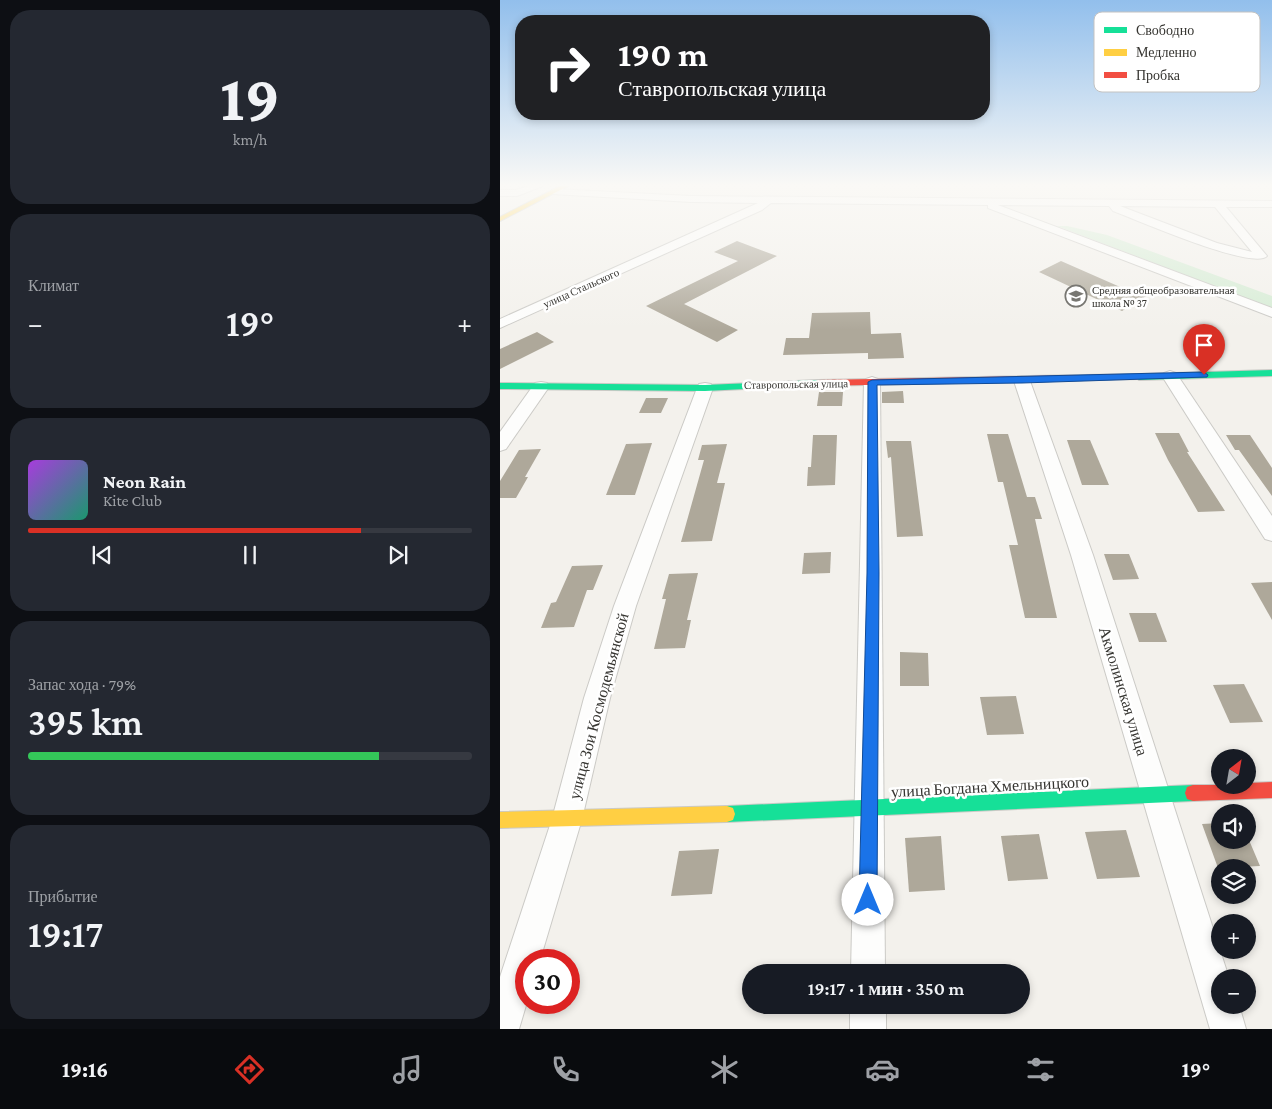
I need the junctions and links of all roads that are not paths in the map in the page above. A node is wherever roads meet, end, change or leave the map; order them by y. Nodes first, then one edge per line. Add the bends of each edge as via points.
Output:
1 (700, 234) edge
2 (1064, 234) edge
3 (1184, 234) edge
4 (1243, 234) edge
5 (1272, 314) edge
6 (500, 324) edge
7 (1272, 373) edge
8 (1170, 376) junction
9 (1022, 380) junction
10 (872, 382) junction
11 (500, 386) edge
12 (541, 387) junction
13 (705, 388) junction
14 (500, 445) edge
15 (1272, 533) edge
16 (1272, 790) edge
17 (1155, 793) junction
18 (868, 809) junction
19 (500, 820) edge
20 (568, 820) junction
21 (868, 964) edge
22 (1211, 975) edge
23 (868, 1014) edge
24 (1223, 1014) edge
25 (501, 1029) edge
26 (868, 1029) edge
27 (1228, 1029) edge

1 - 6 street, улица Стальского
2 - 5 street
3 - 4 street via 1247,256 1261,256
7 - 8 street, Ставропольская улица
8 - 9 street, Ставропольская улица
8 - 15 street
9 - 10 street, Ставропольская улица
9 - 17 street, Акмолинская улица via 1082,555
10 - 13 street, Ставропольская улица
10 - 18 street via 873,573
11 - 12 street, Ставропольская улица
12 - 13 street, Ставропольская улица
12 - 14 street
13 - 20 street, улица Зои Космодемьянской via 625,606 597,698
16 - 17 street, улица Богдана Хмельницкого
17 - 18 street, улица Богдана Хмельницкого
17 - 22 street, Акмолинская улица
18 - 20 street, улица Богдана Хмельницкого
18 - 21 street
19 - 20 street, улица Богдана Хмельницкого
20 - 25 street, улица Зои Космодемьянской
23 - 26 street
24 - 27 street, Акмолинская улица

